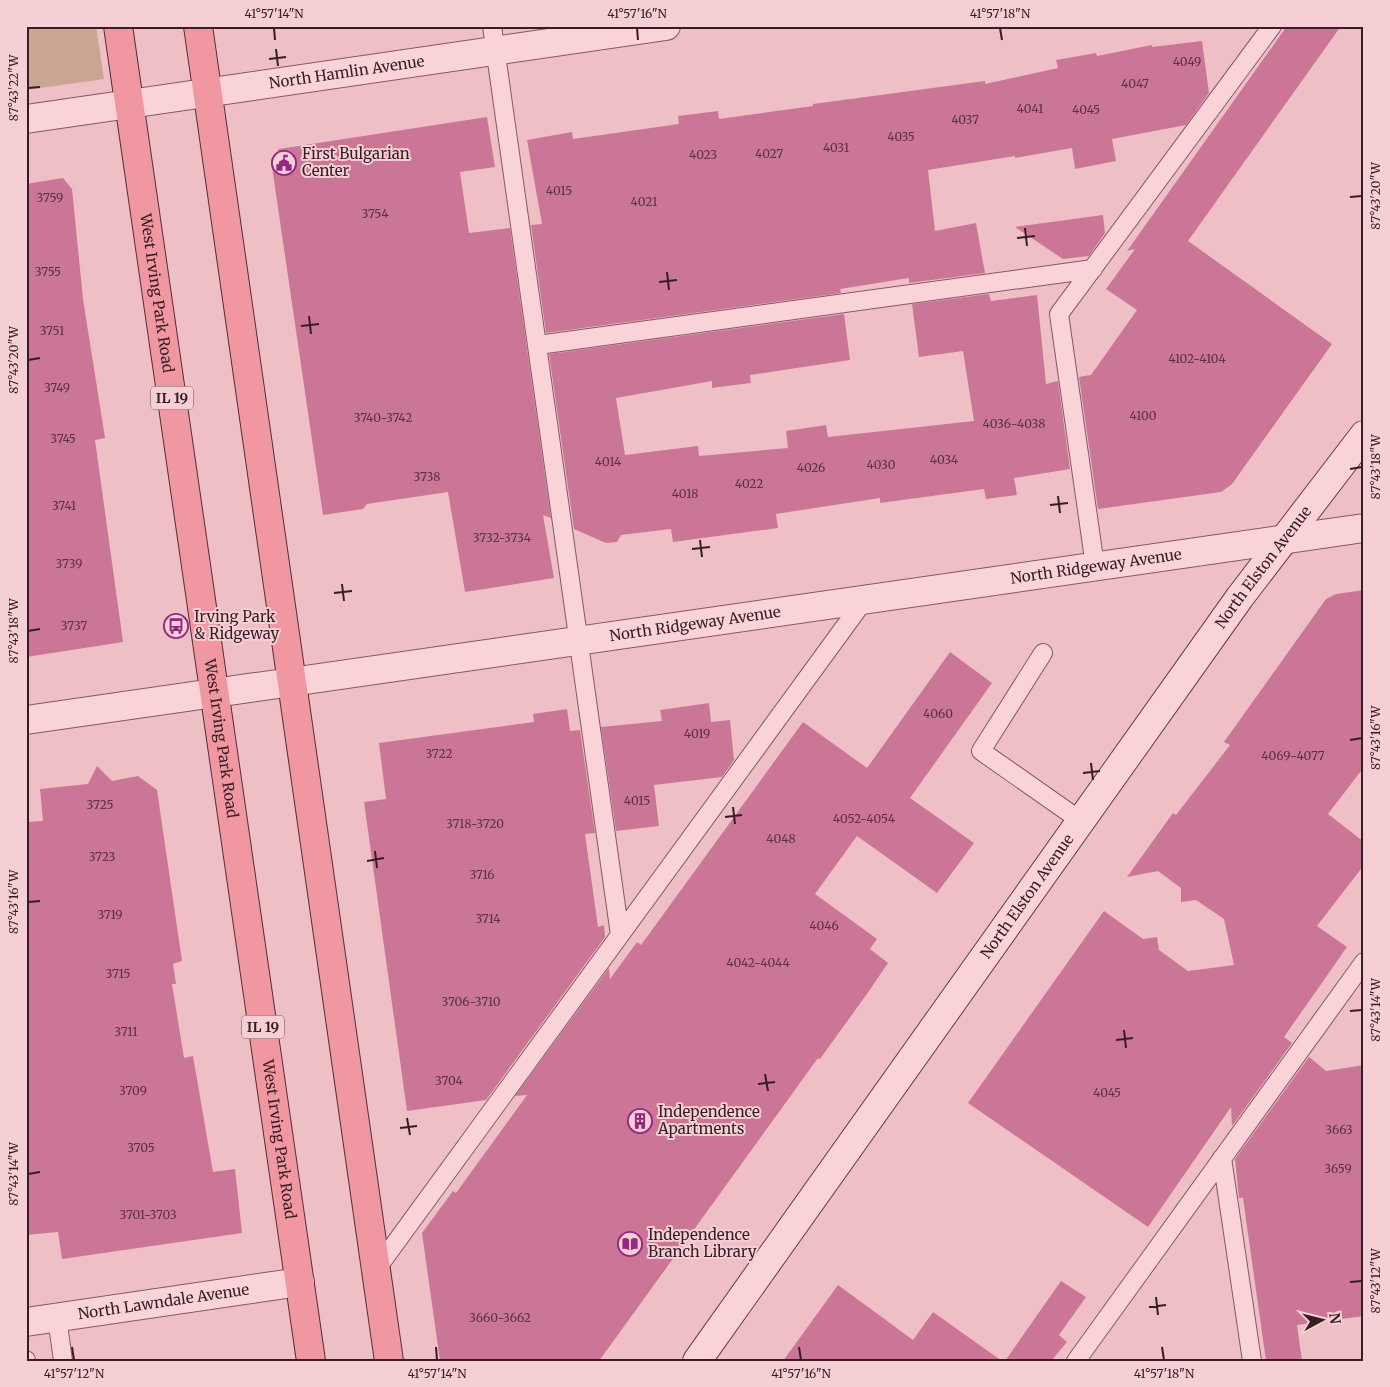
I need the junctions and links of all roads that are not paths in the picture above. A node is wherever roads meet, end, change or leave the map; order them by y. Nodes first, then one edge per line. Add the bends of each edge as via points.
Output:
1 (118, 26) edge
2 (198, 26) edge
3 (666, 26) edge
4 (1272, 26) edge
5 (494, 39) edge
6 (207, 93) junction
7 (129, 104) junction
8 (26, 119) edge
9 (1093, 268) junction
10 (538, 345) junction
11 (1364, 435) edge
12 (1364, 528) edge
13 (1284, 539) junction
14 (1095, 566) junction
15 (864, 599) junction
16 (580, 640) junction
17 (1043, 653) dead end
18 (290, 682) junction
19 (215, 692) junction
20 (26, 720) edge
21 (1082, 821) junction
22 (620, 935) junction
23 (1364, 962) edge
24 (1222, 1158) junction
25 (375, 1271) junction
26 (300, 1282) junction
27 (57, 1317) junction
28 (26, 1322) edge
29 (63, 1361) edge
30 (311, 1361) edge
31 (389, 1361) edge
32 (697, 1361) edge
33 (1076, 1361) edge
34 (1252, 1361) edge

1 - 7 main road, West Irving Park Road / IL 19
2 - 6 main road
3 - 5 street, North Hamlin Avenue
4 - 9 lane
5 - 6 street, North Hamlin Avenue
5 - 10 lane
6 - 7 street, North Hamlin Avenue
6 - 18 main road
7 - 8 street, North Hamlin Avenue
7 - 19 main road, West Irving Park Road / IL 19
9 - 10 lane
9 - 14 lane via 1059,314
10 - 16 lane
11 - 13 street, North Elston Avenue
12 - 13 street, North Ridgeway Avenue
13 - 14 street, North Ridgeway Avenue
13 - 21 street, North Elston Avenue
14 - 15 street, North Ridgeway Avenue
15 - 16 street, North Ridgeway Avenue
15 - 22 lane
16 - 18 street, North Ridgeway Avenue
16 - 22 lane
17 - 21 lane via 981,751
18 - 19 street, North Ridgeway Avenue
18 - 25 main road
19 - 20 street, North Ridgeway Avenue
19 - 26 main road, West Irving Park Road / IL 19
21 - 32 street, North Elston Avenue
22 - 25 lane
23 - 24 lane
24 - 33 lane
24 - 34 lane
25 - 31 main road
26 - 27 street, North Lawndale Avenue
26 - 30 main road, West Irving Park Road / IL 19
27 - 28 street, North Lawndale Avenue
27 - 29 lane

